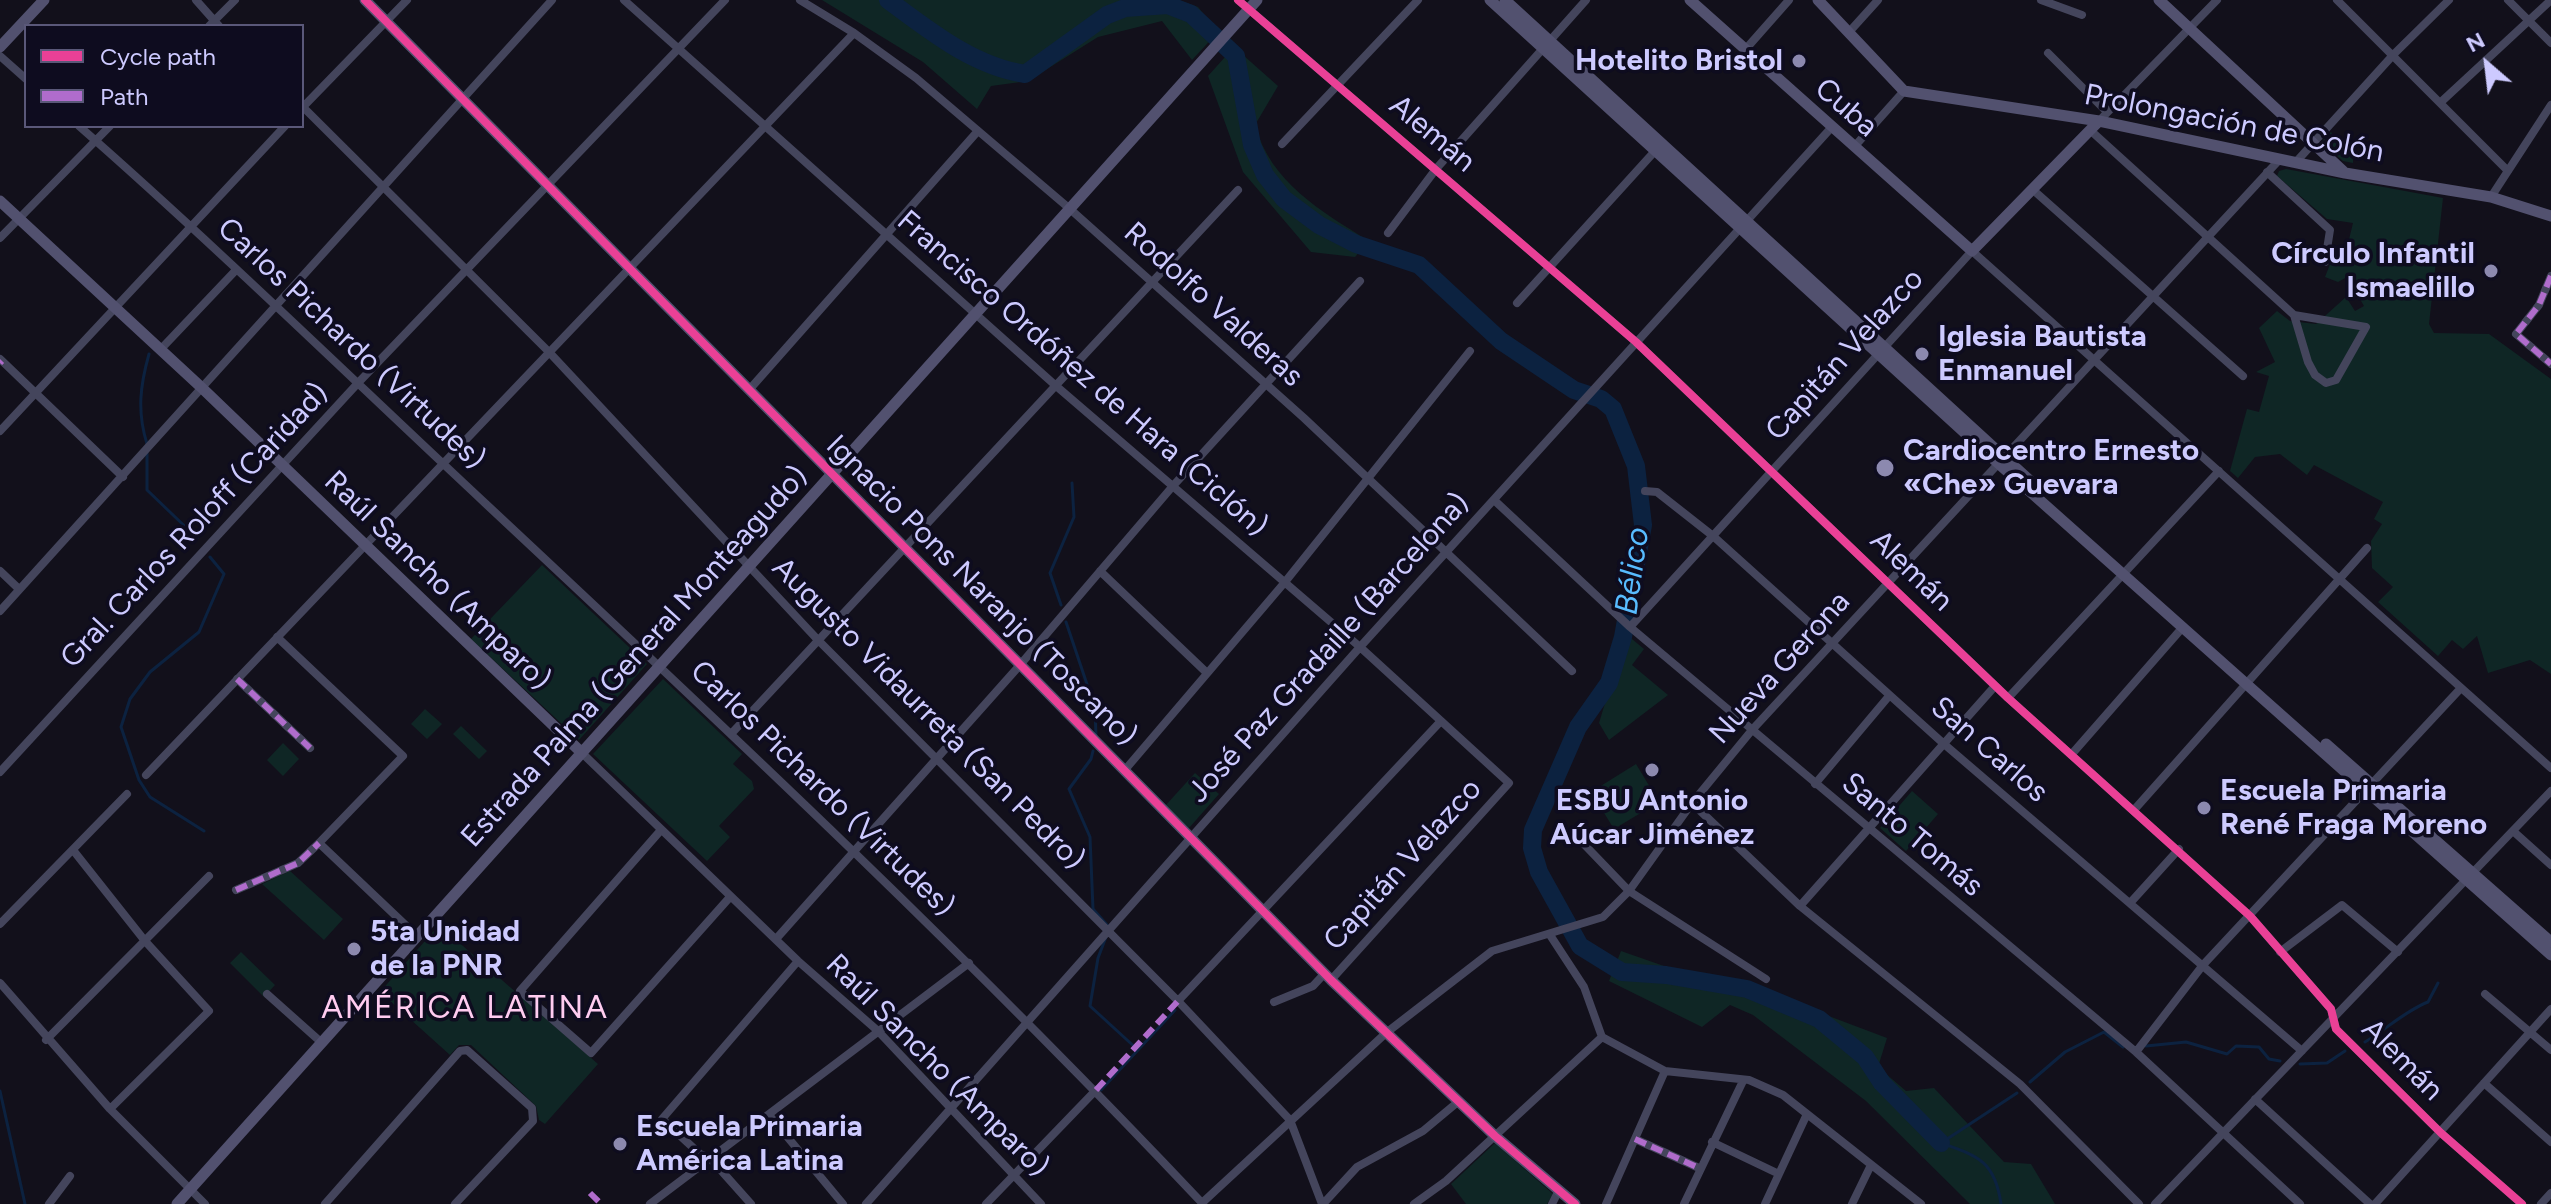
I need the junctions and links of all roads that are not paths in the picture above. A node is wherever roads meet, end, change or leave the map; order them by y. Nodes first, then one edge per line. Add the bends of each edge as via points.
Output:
1 (44, 0) edge
2 (196, 0) edge
3 (235, 0) edge
4 (365, 0) edge
5 (407, 0) edge
6 (552, 0) edge
7 (624, 0) edge
8 (725, 0) edge
9 (800, 0) edge
10 (1238, 0) edge
11 (1418, 0) edge
12 (1490, 0) edge
13 (1505, 0) edge
14 (1586, 0) edge
15 (1690, 0) edge
16 (1789, 0) edge
17 (1818, 0) edge
18 (1878, 0) edge
19 (2041, 0) edge
20 (2159, 0) edge
21 (2217, 0) edge
22 (2337, 0) edge
23 (2449, 0) edge
24 (2508, 0) edge
25 (2551, 0) edge
26 (1253, 5) edge
27 (2082, 15) dead end
28 (2529, 21) junction
29 (387, 22) junction
30 (214, 24) edge
31 (2189, 28) junction
32 (1850, 31) junction
33 (854, 33) junction
34 (2551, 43) edge
35 (1547, 44) junction
36 (0, 47) edge
37 (677, 49) junction
38 (1744, 51) junction
39 (2048, 53) dead end
40 (2394, 54) junction
41 (0, 56) edge
42 (24, 77) edge
43 (1338, 86) junction
44 (1904, 91) junction
45 (464, 101) junction
46 (2441, 102) junction
47 (304, 105) edge
48 (2551, 105) edge
49 (304, 109) edge
50 (2099, 121) junction
51 (765, 126) junction
52 (81, 128) edge
53 (108, 128) edge
54 (283, 128) edge
55 (1831, 128) junction
56 (977, 132) junction
57 (96, 140) junction
58 (2313, 143) junction
59 (1282, 144) dead end
60 (1854, 147) junction
61 (1655, 151) junction
62 (2280, 159) junction
63 (2296, 162) junction
64 (1436, 169) junction
65 (2508, 171) junction
66 (2267, 172) junction
67 (2345, 173) junction
68 (546, 184) junction
69 (384, 187) junction
70 (2032, 189) junction
71 (1238, 190) dead end
72 (2491, 197) junction
73 (0, 201) edge
74 (1070, 209) junction
75 (2551, 216) edge
76 (19, 219) junction
77 (1743, 225) junction
78 (192, 227) junction
79 (884, 233) junction
80 (1388, 233) dead end
81 (2208, 237) junction
82 (0, 238) edge
83 (1972, 251) junction
84 (2325, 262) dead end
85 (1550, 266) junction
86 (465, 269) junction
87 (629, 269) junction
88 (236, 270) junction
89 (2551, 276) edge
90 (1360, 281) dead end
91 (1150, 282) junction
92 (2153, 296) junction
93 (1517, 303) dead end
94 (276, 307) junction
95 (114, 309) junction
96 (976, 314) junction
97 (2294, 315) junction
98 (1636, 342) junction
99 (160, 350) junction
100 (1882, 350) junction
101 (1470, 351) dead end
102 (549, 352) junction
103 (2094, 360) junction
104 (1, 361) edge
105 (2551, 364) edge
106 (2243, 376) dead end
107 (358, 383) junction
108 (1055, 385) junction
109 (1266, 386) junction
110 (202, 388) junction
111 (749, 390) junction
112 (35, 393) junction
113 (0, 431) edge
114 (2002, 460) junction
115 (443, 464) junction
116 (283, 466) junction
117 (1772, 471) junction
118 (2219, 471) junction
119 (832, 474) junction
120 (123, 477) junction
121 (1369, 480) junction
122 (1172, 487) junction
123 (1645, 491) dead end
124 (1494, 500) junction
125 (1713, 536) junction
126 (364, 546) junction
127 (903, 546) junction
128 (2367, 548) dead end
129 (1445, 553) junction
130 (749, 567) junction
131 (0, 571) edge
132 (1100, 571) junction
133 (2124, 571) junction
134 (2340, 579) junction
135 (1285, 582) junction
136 (1889, 583) junction
137 (19, 589) junction
138 (0, 611) edge
139 (1630, 627) junction
140 (2183, 627) junction
141 (277, 637) junction
142 (817, 639) junction
143 (1833, 646) junction
144 (1360, 647) junction
145 (1020, 665) junction
146 (660, 666) junction
147 (1572, 671) dead end
148 (1207, 673) junction
149 (237, 679) junction
150 (2249, 682) junction
151 (1995, 686) junction
152 (2461, 688) junction
153 (1889, 696) junction
154 (2008, 698) junction
155 (1440, 722) junction
156 (1752, 730) junction
157 (731, 734) junction
158 (1944, 744) junction
159 (310, 748) dead end
160 (582, 753) junction
161 (2071, 755) junction
162 (937, 759) junction
163 (2551, 768) edge
164 (1124, 771) junction
165 (0, 772) edge
166 (146, 775) dead end
167 (1509, 783) joint
168 (1815, 784) junction
169 (2368, 787) junction
170 (2551, 791) edge
171 (127, 794) dead end
172 (1692, 803) junction
173 (2134, 810) junction
174 (661, 830) junction
175 (1868, 830) junction
176 (2513, 831) junction
177 (1190, 838) junction
178 (1579, 839) dead end
179 (319, 843) junction
180 (2179, 849) junction
181 (73, 850) junction
182 (855, 853) junction
183 (2551, 865) edge
184 (209, 876) dead end
185 (2470, 877) junction
186 (236, 890) dead end
187 (1629, 891) junction
188 (730, 897) junction
189 (2131, 902) junction
190 (1800, 906) junction
191 (1262, 911) junction
192 (2250, 916) junction
193 (0, 924) edge
194 (1109, 931) junction
195 (1553, 935) junction
196 (417, 936) junction
197 (776, 939) junction
198 (145, 941) junction
199 (2551, 942) edge
200 (2280, 952) junction
201 (2398, 952) junction
202 (2551, 955) edge
203 (798, 961) junction
204 (969, 963) junction
205 (2203, 965) junction
206 (1328, 976) junction
207 (1766, 979) dead end
208 (0, 983) edge
209 (267, 994) dead end
210 (2485, 994) dead end
211 (1178, 1001) junction
212 (1274, 1002) dead end
213 (2551, 1009) edge
214 (2334, 1019) junction
215 (1026, 1021) junction
216 (878, 1031) junction
217 (2530, 1032) junction
218 (1386, 1033) junction
219 (1602, 1037) junction
220 (46, 1040) junction
221 (322, 1043) junction
222 (2551, 1050) edge
223 (2302, 1051) junction
224 (2136, 1052) junction
225 (1665, 1071) junction
226 (1743, 1081) junction
227 (2484, 1083) junction
228 (1096, 1090) junction
229 (2255, 1099) junction
230 (1459, 1101) junction
231 (110, 1109) junction
232 (951, 1111) junction
233 (1807, 1114) junction
234 (770, 1116) junction
235 (1290, 1120) junction
236 (2441, 1133) junction
237 (2220, 1134) junction
238 (1495, 1136) junction
239 (1635, 1139) junction
240 (1712, 1142) junction
241 (2551, 1142) edge
242 (710, 1158) junction
243 (1871, 1165) junction
244 (1699, 1168) junction
245 (1779, 1174) junction
246 (70, 1176) dead end
247 (1014, 1177) junction
248 (1559, 1190) junction
249 (189, 1191) junction
250 (2551, 1193) edge
251 (1202, 1203) edge
252 (49, 1204) edge
253 (177, 1204) edge
254 (205, 1204) edge
255 (325, 1204) edge
256 (455, 1204) edge
257 (650, 1204) edge
258 (751, 1204) edge
259 (843, 1204) edge
260 (866, 1204) edge
261 (986, 1204) edge
262 (1041, 1204) edge
263 (1322, 1204) edge
264 (1414, 1204) edge
265 (1552, 1204) edge
266 (1575, 1204) edge
267 (1606, 1204) edge
268 (1684, 1204) edge
269 (1765, 1204) edge
270 (1852, 1204) edge
271 (1921, 1204) edge
272 (2139, 1204) edge
273 (2155, 1204) edge
274 (2300, 1204) edge
275 (2373, 1204) edge
276 (2522, 1204) edge
277 (2541, 1204) edge

1 - 36 street
2 - 30 street
3 - 30 street
4 - 29 street, Ignacio Pons Naranjo (Toscano)
5 - 29 street
6 - 45 street
7 - 37 street, Francisco Ordóñez de Hara (Ciclón)
8 - 37 street, Gral. Carlos Roloff (Caridad)
9 - 33 street, Rodolfo Valderas
10 - 26 street, Alemán
11 - 43 street
12 - 35 street
13 - 35 street
14 - 35 street
15 - 38 street, Cuba
16 - 38 street
17 - 32 street
18 - 32 street
19 - 27 street
20 - 31 street
21 - 31 street
22 - 40 street
23 - 40 street
24 - 28 street
25 - 28 street
26 - 43 street, Alemán
26 - 74 street, Estrada Palma (General Monteagudo)
28 - 34 street
28 - 46 street
29 - 45 street, Ignacio Pons Naranjo (Toscano)
29 - 47 street
31 - 50 street
31 - 58 street
32 - 44 street
33 - 51 street
33 - 56 street, Rodolfo Valderas
35 - 61 street
35 - 64 street
35 - 77 street
37 - 51 street, Francisco Ordóñez de Hara (Ciclón)
37 - 68 street, Gral. Carlos Roloff (Caridad)
38 - 55 street, Cuba
39 - 50 street
40 - 46 street
40 - 58 street
41 - 42 street
43 - 59 street
43 - 64 street, Alemán
44 - 50 street, Prolongación de Colón
44 - 60 street
45 - 68 street, Ignacio Pons Naranjo (Toscano)
45 - 69 street
46 - 65 street
48 - 65 street
49 - 69 street, Augusto Vidaurreta (San Pedro)
50 - 62 street, Prolongación de Colón
50 - 70 street, Capitán Velazco
50 - 81 street
51 - 79 street, Francisco Ordóñez de Hara (Ciclón)
51 - 87 street
52 - 57 street, Carlos Pichardo (Virtudes)
53 - 57 street
54 - 78 street
55 - 60 street, Cuba
55 - 77 street, José Paz Gradaille (Barcelona)
56 - 74 street, Rodolfo Valderas
56 - 79 street
57 - 76 street
57 - 78 street, Carlos Pichardo (Virtudes)
58 - 63 street
58 - 67 street
60 - 83 street, Cuba
61 - 77 street
61 - 85 street
62 - 63 street, Prolongación de Colón
62 - 66 street, Nueva Gerona
63 - 67 street, Prolongación de Colón
64 - 80 street
64 - 85 street, Alemán
65 - 72 street
66 - 81 street, Nueva Gerona
66 - 84 street via 2330,230
67 - 72 street, Prolongación de Colón
68 - 86 street, Gral. Carlos Roloff (Caridad)
68 - 87 street, Ignacio Pons Naranjo (Toscano)
69 - 86 street, Augusto Vidaurreta (San Pedro)
69 - 94 street
70 - 83 street, Capitán Velazco
70 - 92 street
71 - 91 street
72 - 75 street, Prolongación de Colón
73 - 76 street, Raúl Sancho (Amparo)
74 - 91 street, Rodolfo Valderas
74 - 96 street, Estrada Palma (General Monteagudo)
76 - 82 street
76 - 95 street, Raúl Sancho (Amparo)
77 - 98 street, José Paz Gradaille (Barcelona)
77 - 100 street
78 - 88 street, Carlos Pichardo (Virtudes)
78 - 95 street
79 - 96 street, Francisco Ordóñez de Hara (Ciclón)
79 - 111 street
81 - 92 street, Nueva Gerona
81 - 97 street
83 - 100 street, Capitán Velazco
83 - 103 street
85 - 93 street
85 - 98 street, Alemán
86 - 102 street, Augusto Vidaurreta (San Pedro)
86 - 107 street, Gral. Carlos Roloff (Caridad)
87 - 102 street
87 - 111 street, Ignacio Pons Naranjo (Toscano)
88 - 94 street, Carlos Pichardo (Virtudes)
88 - 99 street
89 - 105 street via 2539,305 2516,334
90 - 109 street
91 - 108 street
91 - 109 street, Rodolfo Valderas
92 - 103 street, Nueva Gerona
92 - 106 street
94 - 107 street, Carlos Pichardo (Virtudes)
94 - 110 street
95 - 99 street, Raúl Sancho (Amparo)
95 - 112 street
96 - 108 street, Francisco Ordóñez de Hara (Ciclón)
96 - 119 street, Estrada Palma (General Monteagudo)
97 - 97 street via 2366,327 2336,380 2326,383 2315,375
98 - 117 street, Alemán
98 - 124 street, José Paz Gradaille (Barcelona)
99 - 110 street, Raúl Sancho (Amparo)
100 - 114 street
100 - 117 street, Capitán Velazco
101 - 121 street
102 - 115 street
102 - 130 street, Augusto Vidaurreta (San Pedro)
103 - 114 street, Nueva Gerona
103 - 118 street
104 - 112 street
107 - 115 street, Carlos Pichardo (Virtudes)
107 - 116 street, Gral. Carlos Roloff (Caridad)
108 - 122 street, Francisco Ordóñez de Hara (Ciclón)
108 - 127 street
109 - 121 street, Rodolfo Valderas
109 - 122 street
110 - 116 street, Raúl Sancho (Amparo)
110 - 120 street
111 - 119 street, Ignacio Pons Naranjo (Toscano)
112 - 113 street
112 - 120 street
114 - 133 street
114 - 136 street, Nueva Gerona
115 - 126 street
115 - 146 street, Carlos Pichardo (Virtudes)
116 - 126 street, Raúl Sancho (Amparo)
116 - 165 street, Gral. Carlos Roloff (Caridad)
117 - 125 street, Capitán Velazco
117 - 136 street, Alemán
118 - 133 street
118 - 134 street
119 - 127 street, Ignacio Pons Naranjo (Toscano)
119 - 130 street, Estrada Palma (General Monteagudo)
120 - 137 street
121 - 129 street, Rodolfo Valderas
121 - 135 street
122 - 132 street
122 - 135 street, Francisco Ordóñez de Hara (Ciclón)
123 - 125 street, San Carlos via 1657,492
124 - 129 street, José Paz Gradaille (Barcelona)
124 - 139 street, Santo Tomás
125 - 139 street, Capitán Velazco
125 - 143 street, San Carlos
126 - 141 street
126 - 160 street, Raúl Sancho (Amparo)
127 - 142 street
127 - 145 street, Ignacio Pons Naranjo (Toscano)
128 - 134 street
129 - 144 street, José Paz Gradaille (Barcelona)
129 - 147 street, Rodolfo Valderas
130 - 142 street, Augusto Vidaurreta (San Pedro)
130 - 146 street, Estrada Palma (General Monteagudo)
131 - 137 street
132 - 145 street
132 - 148 street
133 - 140 street
133 - 150 street
133 - 154 street
134 - 150 street
134 - 152 street
135 - 144 street, Francisco Ordóñez de Hara (Ciclón)
135 - 148 street
136 - 143 street, Nueva Gerona
136 - 151 street, Alemán
137 - 138 street
139 - 156 street, Santo Tomás
140 - 150 street
140 - 161 street
141 - 149 street
141 - 179 street via 403,756
142 - 157 street
142 - 162 street, Augusto Vidaurreta (San Pedro)
143 - 153 street, San Carlos
143 - 156 street, Nueva Gerona
144 - 155 street, Francisco Ordóñez de Hara (Ciclón)
144 - 177 street, José Paz Gradaille (Barcelona)
145 - 162 street
145 - 164 street, Ignacio Pons Naranjo (Toscano)
146 - 157 street, Carlos Pichardo (Virtudes)
146 - 160 street, Estrada Palma (General Monteagudo)
148 - 164 street
149 - 159 street
149 - 166 street
150 - 169 street
150 - 173 street
151 - 154 street, Alemán
151 - 158 street
152 - 163 street
152 - 169 street
153 - 158 street, San Carlos
153 - 168 street
154 - 161 street, Alemán
155 - 167 street, Francisco Ordóñez de Hara (Ciclón)
155 - 191 street
156 - 168 street, Santo Tomás
156 - 172 street, Nueva Gerona
157 - 182 street, Carlos Pichardo (Virtudes)
158 - 175 street
158 - 189 street, San Carlos
160 - 174 street, Raúl Sancho (Amparo)
160 - 196 street, Estrada Palma (General Monteagudo)
161 - 173 street, Alemán
162 - 182 street
162 - 194 street, Augusto Vidaurreta (San Pedro)
164 - 177 street, Ignacio Pons Naranjo (Toscano)
167 - 206 street, Capitán Velazco
168 - 175 street, Santo Tomás
169 - 185 street
169 - 192 street
170 - 176 street
171 - 181 street
172 - 187 street, Nueva Gerona
172 - 190 street
173 - 180 street, Alemán
174 - 188 street, Raúl Sancho (Amparo)
174 - 188 street via 520,991 591,1053
175 - 190 street
175 - 224 street, Santo Tomás
176 - 183 street
176 - 185 street
177 - 191 street, Ignacio Pons Naranjo (Toscano)
177 - 194 street, José Paz Gradaille (Barcelona)
178 - 187 street
179 - 186 street via 298,863
179 - 196 street
180 - 189 street
180 - 192 street, Alemán
181 - 193 street
181 - 198 street
182 - 197 street
182 - 204 street, Carlos Pichardo (Virtudes)
184 - 198 street
185 - 199 street
185 - 201 street
185 - 202 street
187 - 195 street, Nueva Gerona via 1603,917
187 - 207 street
188 - 197 street, Raúl Sancho (Amparo)
189 - 205 street, San Carlos
190 - 272 street via 2020,1084
191 - 206 street, Ignacio Pons Naranjo (Toscano)
191 - 211 street
192 - 200 street, Alemán
192 - 205 street
194 - 211 street, Augusto Vidaurreta (San Pedro)
194 - 215 street, José Paz Gradaille (Barcelona)
195 - 218 street, Nueva Gerona via 1492,951
195 - 219 street via 1584,987
196 - 221 street, Estrada Palma (General Monteagudo)
197 - 203 street, Raúl Sancho (Amparo)
198 - 220 street
198 - 231 street via 209,1011
200 - 201 street via 2342,905
200 - 214 street, Alemán
201 - 214 street
203 - 216 street, Raúl Sancho (Amparo)
203 - 242 street via 663,1114 664,1123
204 - 215 street, Carlos Pichardo (Virtudes)
204 - 216 street
205 - 223 street, San Carlos
205 - 224 street
206 - 212 street, Capitán Velazco
206 - 218 street, Ignacio Pons Naranjo (Toscano)
208 - 220 street
209 - 221 street
210 - 217 street
211 - 235 street, Augusto Vidaurreta (San Pedro)
213 - 217 street
214 - 223 street
214 - 236 street, Alemán via 2336,1029
215 - 228 street, Carlos Pichardo (Virtudes)
215 - 232 street, José Paz Gradaille (Barcelona)
216 - 232 street, Raúl Sancho (Amparo)
216 - 234 street
217 - 222 street
217 - 227 street
218 - 230 street, Ignacio Pons Naranjo (Toscano)
218 - 235 street, Nueva Gerona
219 - 225 street
219 - 238 street
220 - 231 street
221 - 249 street, Estrada Palma (General Monteagudo)
223 - 229 street
224 - 237 street, Santo Tomás
225 - 226 street
225 - 239 street
226 - 233 street via 1783,1095
226 - 240 street
227 - 236 street
227 - 241 street
228 - 247 street
228 - 251 street, Carlos Pichardo (Virtudes)
229 - 237 street
229 - 275 street
230 - 238 street, Ignacio Pons Naranjo (Toscano)
230 - 263 street via 1423,1131 1357,1167
231 - 249 street
232 - 247 street, Raúl Sancho (Amparo)
232 - 260 street, José Paz Gradaille (Barcelona)
233 - 243 street
233 - 245 street
234 - 242 street
234 - 259 street
235 - 251 street, Nueva Gerona
235 - 263 street, Augusto Vidaurreta (San Pedro)
236 - 275 street
236 - 276 street, Alemán
237 - 273 street
237 - 274 street, Santo Tomás
238 - 248 street, Ignacio Pons Naranjo (Toscano)
238 - 264 street
239 - 244 street
239 - 267 street
240 - 244 street
240 - 245 street
242 - 257 street
242 - 258 street
243 - 270 street
243 - 271 street
244 - 268 street
245 - 269 street
246 - 252 street
247 - 261 street
247 - 262 street, Raúl Sancho (Amparo)
248 - 265 street
248 - 266 street, Ignacio Pons Naranjo (Toscano)
249 - 253 street, Estrada Palma (General Monteagudo)
249 - 254 street
250 - 277 street
255 - 256 street via 460,1051 467,1050 532,1108 533,1121

